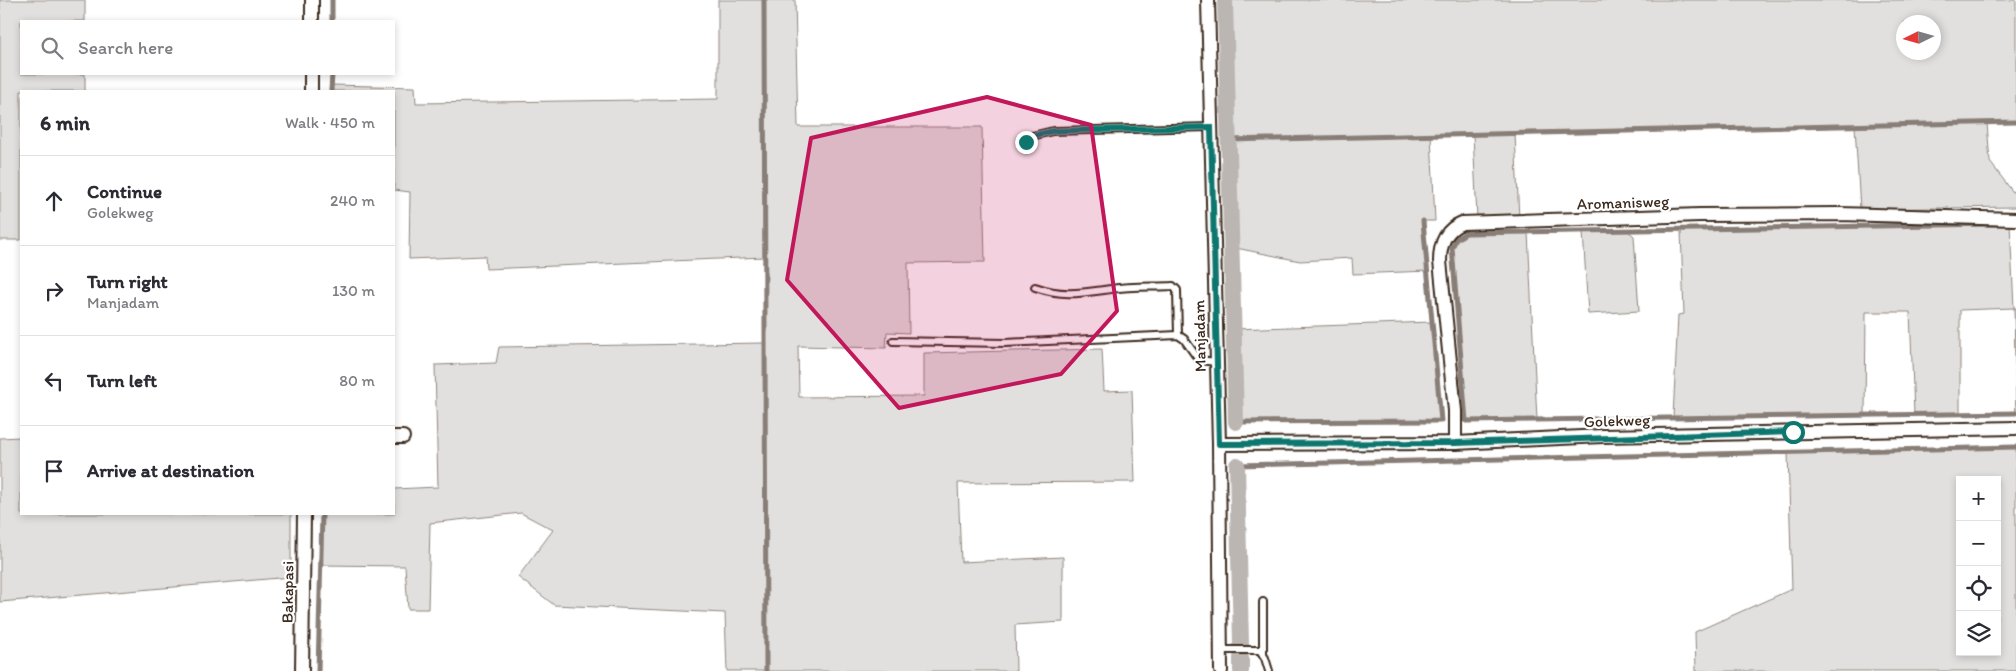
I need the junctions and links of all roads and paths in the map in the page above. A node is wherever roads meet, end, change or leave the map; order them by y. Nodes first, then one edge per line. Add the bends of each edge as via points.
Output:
1 (312, 0) edge
2 (1208, 0) edge
3 (312, 20) edge
4 (311, 75) edge
5 (310, 90) edge
6 (1211, 127) junction
7 (1026, 142) dead end
8 (2016, 219) edge
9 (1035, 287) dead end
10 (1178, 335) junction
11 (893, 341) dead end
12 (1216, 362) junction
13 (2016, 428) edge
14 (1455, 443) junction
15 (1219, 444) junction
16 (304, 515) edge
17 (1263, 602) dead end
18 (1221, 650) junction
19 (1263, 654) junction
20 (302, 671) edge
21 (1221, 671) edge
22 (1269, 671) edge

1 - 3 street
2 - 6 street, Manjadam
4 - 5 street
6 - 7 lane via 1053,131 1032,136
6 - 12 street, Manjadam
8 - 14 street, Aromanisweg via 1831,214 1462,223 1454,227 1440,246
9 - 10 lane via 1061,295 1173,286 1179,297
10 - 11 lane via 1005,343
10 - 12 lane via 1199,360
12 - 15 street, Manjadam
13 - 14 street, Golekweg via 1603,436
14 - 15 street, Golekweg
15 - 18 street, Manjadam
16 - 20 street, Bakapasi
17 - 19 lane
18 - 19 lane via 1260,650
18 - 21 street, Manjadam
19 - 22 lane

